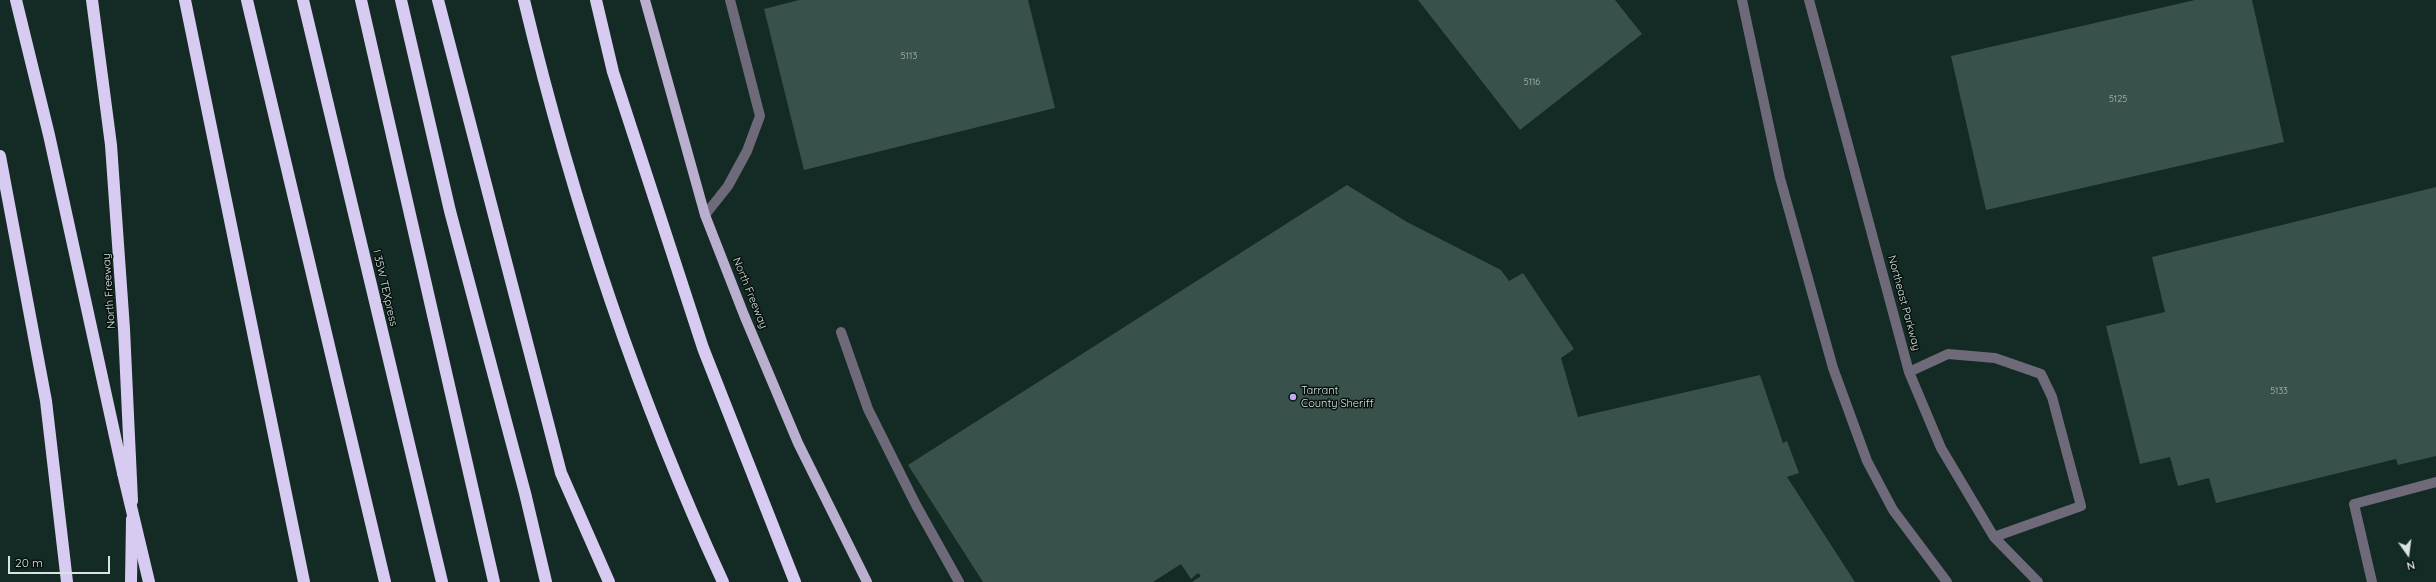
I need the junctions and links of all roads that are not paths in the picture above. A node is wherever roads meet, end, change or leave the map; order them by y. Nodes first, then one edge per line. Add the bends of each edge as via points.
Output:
1 (16, 0) edge
2 (92, 0) edge
3 (185, 0) edge
4 (246, 0) edge
5 (303, 0) edge
6 (361, 0) edge
7 (401, 0) edge
8 (438, 0) edge
9 (524, 0) edge
10 (596, 0) edge
11 (645, 0) edge
12 (730, 0) edge
13 (1742, 0) edge
14 (1809, 0) edge
15 (0, 156) edge
16 (705, 215) junction
17 (841, 332) dead end
18 (1909, 372) junction
19 (2436, 482) edge
20 (1994, 537) junction
21 (67, 582) edge
22 (131, 582) edge
23 (149, 582) edge
24 (304, 582) edge
25 (385, 582) edge
26 (442, 582) edge
27 (494, 582) edge
28 (546, 582) edge
29 (609, 582) edge
30 (723, 582) edge
31 (795, 582) edge
32 (867, 582) edge
33 (959, 582) edge
34 (1947, 582) edge
35 (2038, 582) edge
36 (2372, 582) edge

1 - 23 highway, bridge
2 - 22 highway, North Freeway via 111,145 124,322 132,477
3 - 24 highway
4 - 25 highway
5 - 26 highway, I 35W TEXpress
6 - 27 highway
7 - 28 highway via 450,211
8 - 29 highway via 561,473
9 - 30 highway via 544,85 583,220 626,348 695,521
10 - 31 highway via 613,72 703,348
11 - 16 main road, North Freeway
12 - 16 street via 760,116 747,151 728,186
13 - 34 street via 1780,178 1836,375 1867,461 1893,510
14 - 18 street, Northeast Parkway
15 - 21 highway via 46,401
16 - 32 main road, North Freeway via 798,443
17 - 33 street via 868,409 916,505
18 - 20 street, Northeast Parkway via 1941,448
18 - 20 street via 1948,354 1996,358 2041,374 2052,397 2081,506
19 - 36 street via 2354,504
20 - 35 street, Northeast Parkway

